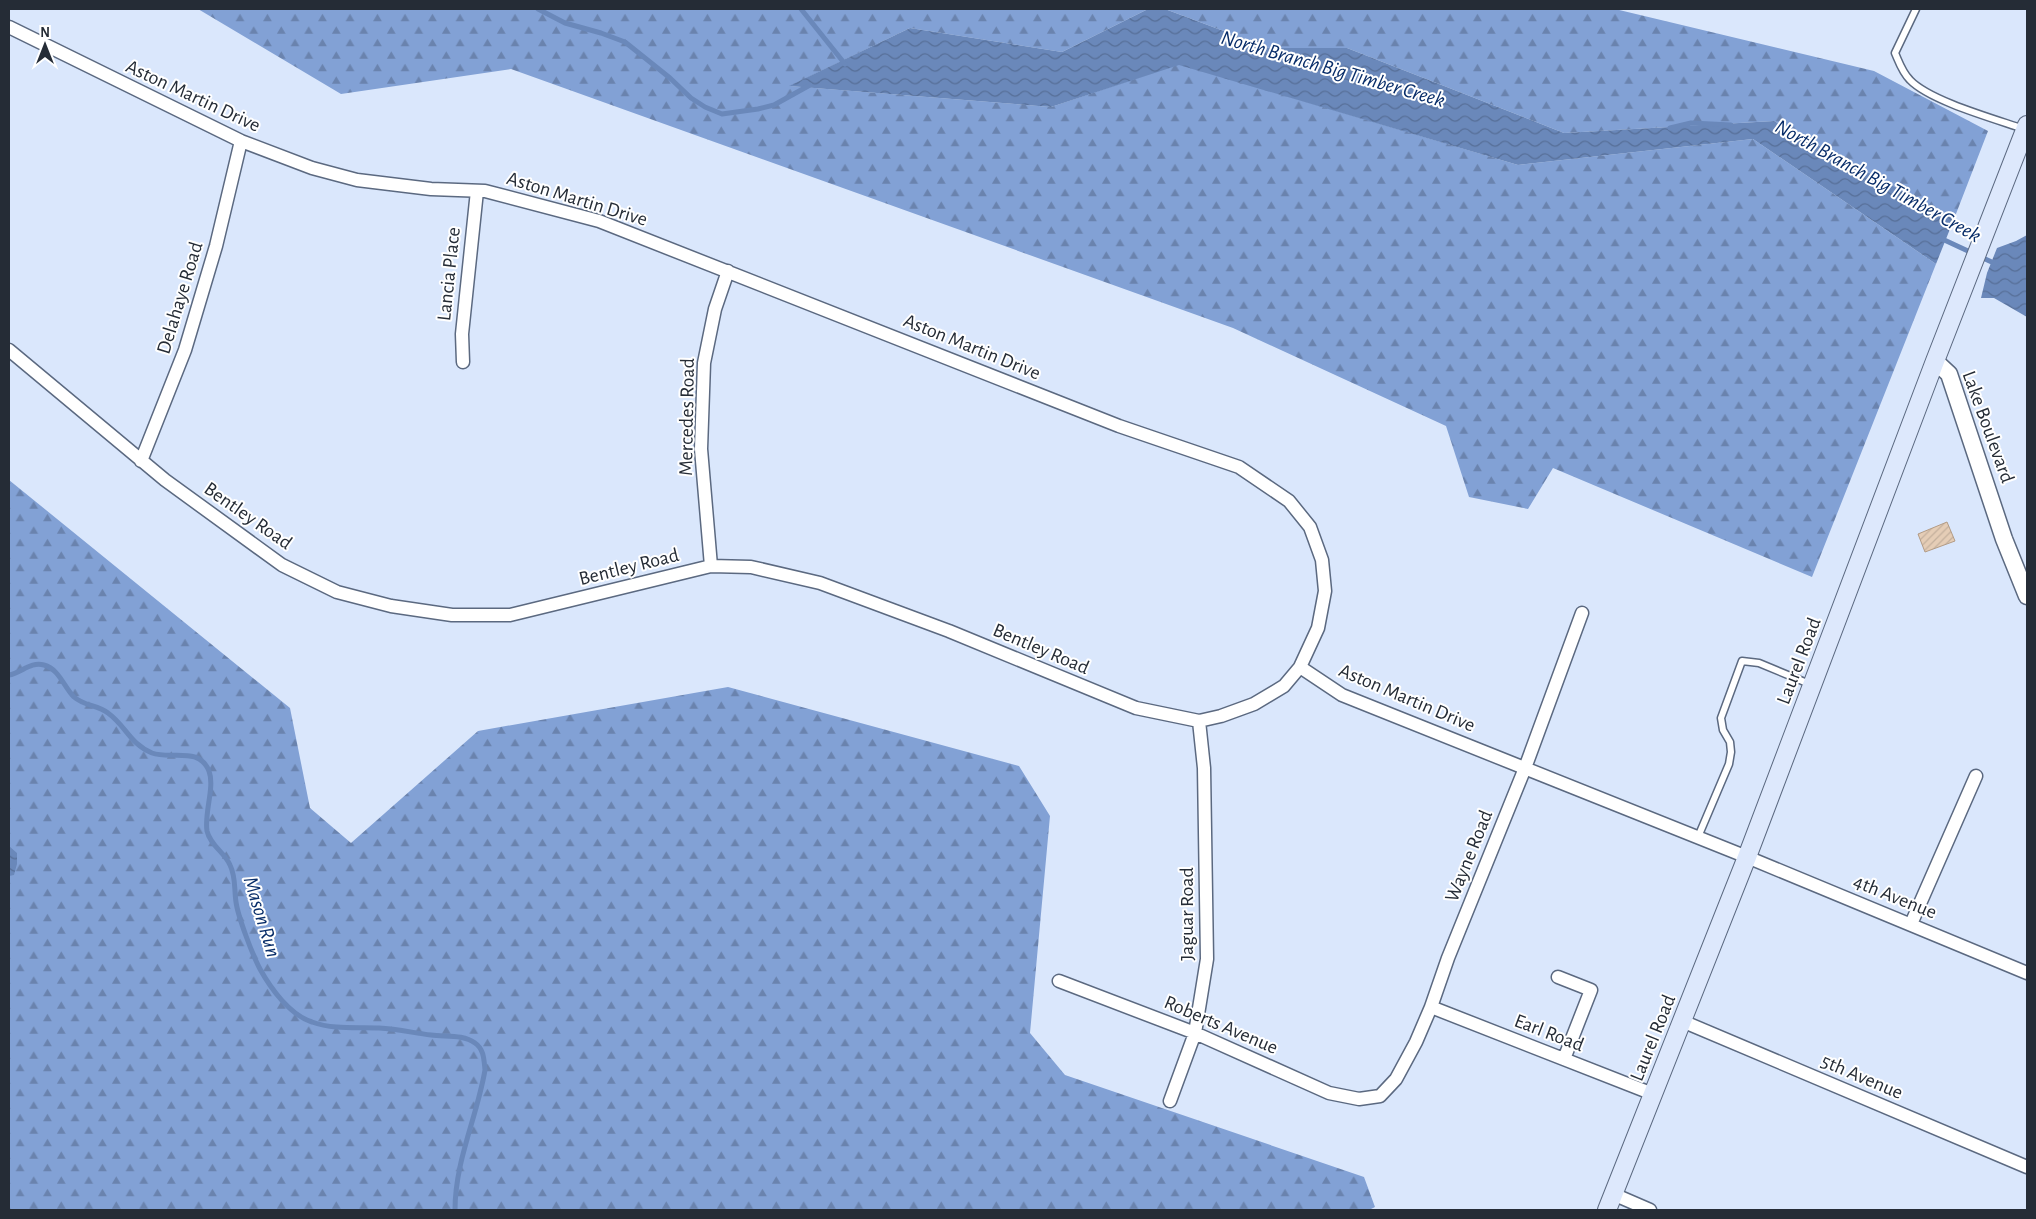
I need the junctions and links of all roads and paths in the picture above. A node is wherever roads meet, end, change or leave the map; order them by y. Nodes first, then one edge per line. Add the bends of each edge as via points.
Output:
1 (1916, 9) edge
2 (9, 27) edge
3 (2026, 127) edge
4 (240, 141) junction
5 (477, 191) junction
6 (728, 271) junction
7 (9, 350) edge
8 (1935, 361) junction
9 (463, 362) dead end
10 (141, 461) junction
11 (711, 566) junction
12 (2027, 596) edge
13 (1582, 613) dead end
14 (1300, 667) junction
15 (1812, 685) junction
16 (1199, 721) junction
17 (1525, 768) junction
18 (1976, 776) dead end
19 (1698, 837) junction
20 (1747, 857) junction
21 (1911, 924) junction
22 (2027, 973) edge
23 (1558, 977) dead end
24 (1059, 981) dead end
25 (1431, 1007) junction
26 (1682, 1021) junction
27 (1195, 1033) junction
28 (1564, 1059) junction
29 (1653, 1094) junction
30 (1369, 1097) joint
31 (1170, 1102) dead end
32 (2027, 1168) edge
33 (1610, 1202) edge
34 (1650, 1210) edge

1 - 3 lane via 1895,53 1910,81 1941,99
2 - 4 street, Aston Martin Drive
3 - 8 main road, Laurel Road
4 - 5 street, Aston Martin Drive via 312,168 357,180
4 - 10 street, Delahaye Road via 216,246 185,350
5 - 6 street, Aston Martin Drive via 599,221
5 - 9 street, Lancia Place via 462,334
6 - 11 street, Mercedes Road via 715,309 704,363 701,449
6 - 14 street, Aston Martin Drive via 1118,426 1239,467 1289,501 1310,528 1322,560 1325,591 1318,628
7 - 10 street, Bentley Road
8 - 12 street, Lake Boulevard via 1949,374 2004,539
8 - 15 main road, Laurel Road
10 - 11 street, Bentley Road via 282,564 337,592 392,606 452,615 510,615
11 - 16 street, Bentley Road via 751,567 820,583 1136,708
13 - 17 street, Wayne Road
14 - 16 street, Bentley Road via 1284,686 1254,704
14 - 17 street, Aston Martin Drive via 1342,696
15 - 19 lane via 1742,660 1721,718 1731,752
15 - 20 main road, Laurel Road
16 - 27 street, Jaguar Road via 1204,768 1207,959
17 - 19 street, Aston Martin Drive
17 - 25 street, Wayne Road
18 - 21 street
19 - 20 street, Aston Martin Drive
20 - 21 street, 4th Avenue
20 - 26 main road, Laurel Road
21 - 22 street, 4th Avenue
23 - 28 street via 1591,990
24 - 27 street, Roberts Avenue
25 - 28 street, Earl Road
25 - 30 street, Wayne Road via 1396,1079 1380,1096
26 - 29 main road, Laurel Road
26 - 32 street, 5th Avenue
27 - 30 street, Roberts Avenue via 1329,1093 1359,1099
27 - 31 street, Jaguar Road
28 - 29 street, Earl Road
29 - 33 main road, Laurel Road
33 - 34 street

